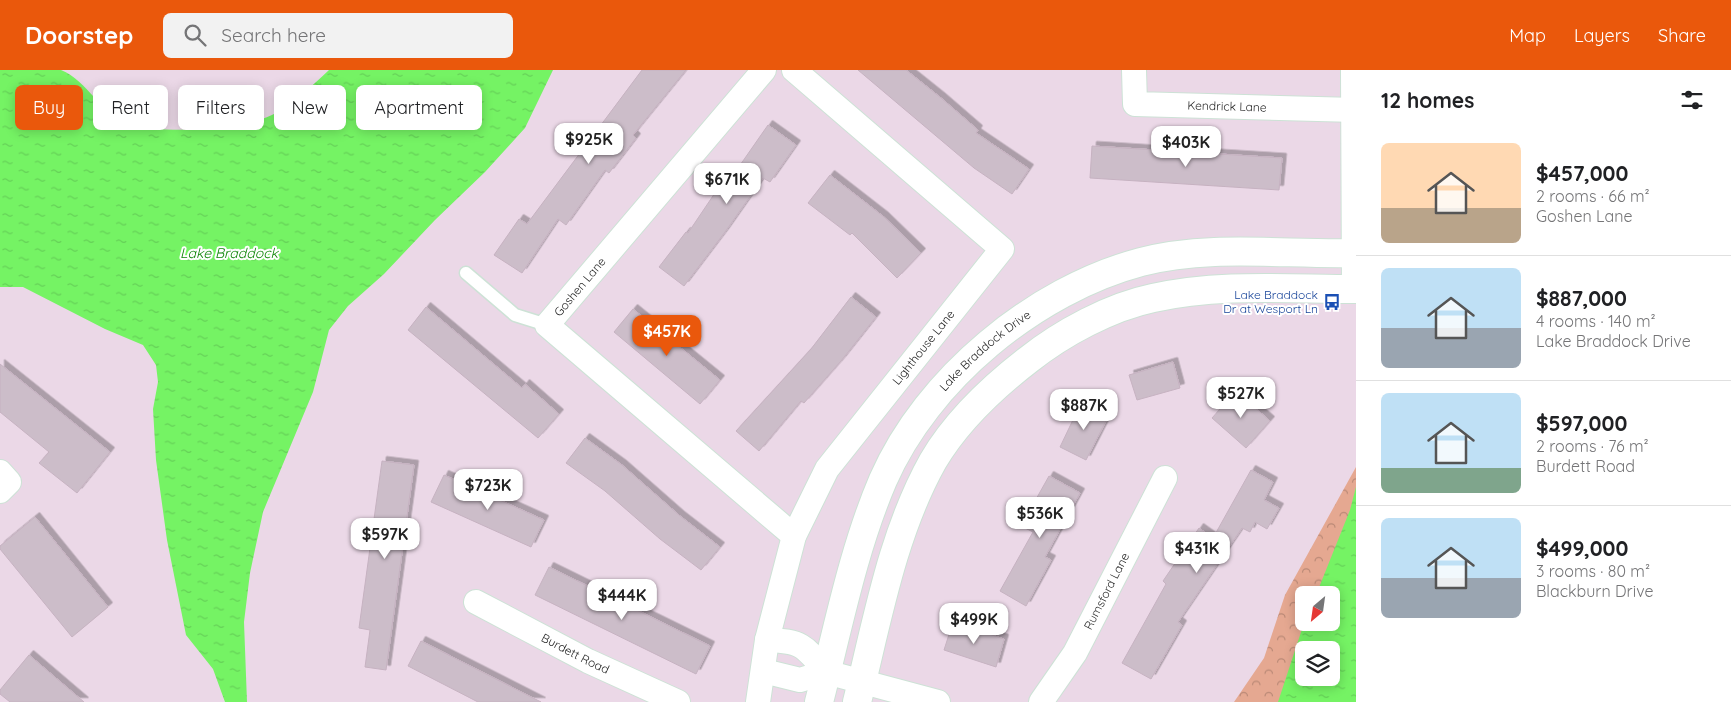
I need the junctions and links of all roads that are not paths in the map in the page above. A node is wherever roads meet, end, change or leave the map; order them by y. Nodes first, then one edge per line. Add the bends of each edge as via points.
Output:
1 (764, 70) edge
2 (794, 70) edge
3 (1134, 70) edge
4 (1353, 70) edge
5 (1355, 110) edge
6 (1355, 253) edge
7 (466, 273) dead end
8 (1355, 289) edge
9 (547, 326) junction
10 (0, 472) edge
11 (1165, 478) dead end
12 (0, 491) edge
13 (794, 536) junction
14 (476, 602) dead end
15 (767, 640) junction
16 (763, 671) junction
17 (826, 672) junction
18 (860, 691) edge
19 (678, 702) edge
20 (758, 702) edge
21 (820, 702) edge
22 (938, 702) edge
23 (1041, 702) edge

1 - 9 street, Goshen Lane
2 - 13 street, Lighthouse Lane via 1002,249 827,469
3 - 5 street, Kendrick Lane via 1135,104
4 - 5 street
5 - 6 street
6 - 8 street
6 - 17 street, Lake Braddock Drive via 1183,255 1141,262 1066,292 1024,316 956,376 903,441 867,520
7 - 9 lane via 515,315
8 - 18 street via 1188,291 1150,298 1083,324 1045,346 1017,368 956,430 934,460 917,494 891,570
9 - 13 street, Goshen Lane
10 - 12 street via 9,482
11 - 23 street, Rumsford Lane via 1075,653
13 - 15 street, Lighthouse Lane
14 - 19 street, Burdett Road via 588,662
15 - 16 street, Lighthouse Lane
15 - 17 street via 785,640 806,648
16 - 17 street via 800,680
16 - 20 street, Lighthouse Lane
17 - 18 street
17 - 21 street, Lake Braddock Drive
18 - 22 street

